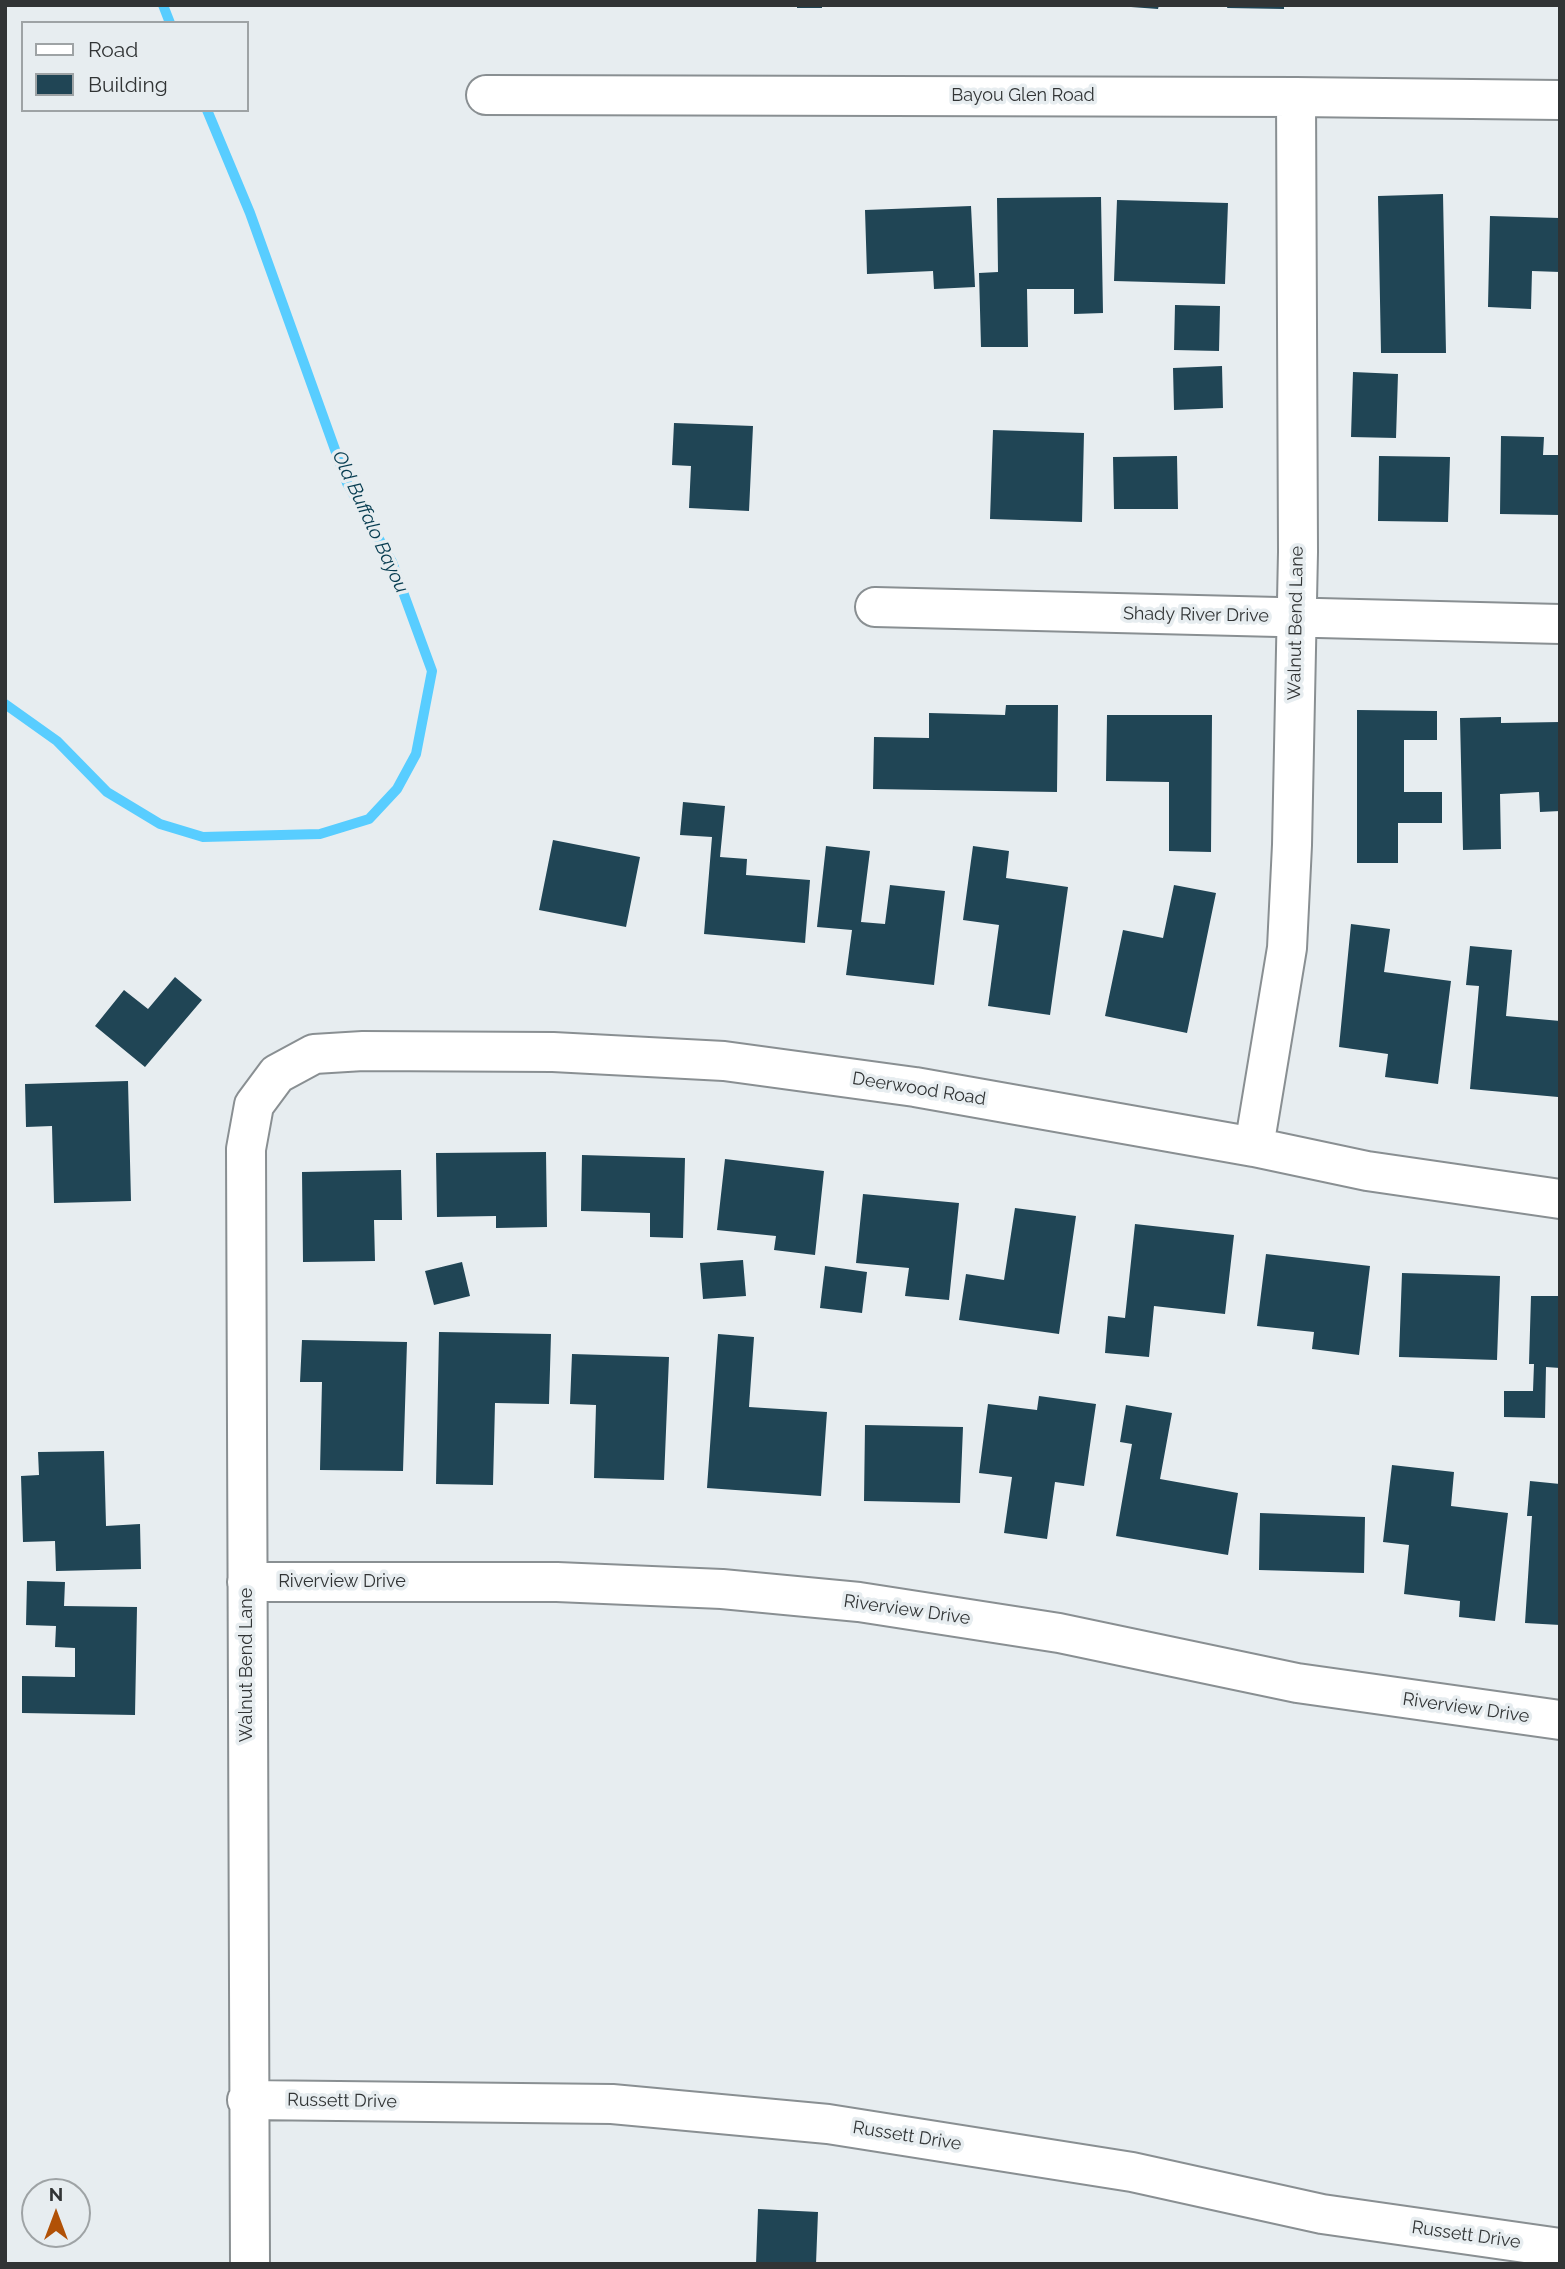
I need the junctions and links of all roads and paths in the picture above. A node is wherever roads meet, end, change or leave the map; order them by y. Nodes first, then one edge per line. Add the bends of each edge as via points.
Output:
1 (486, 95) dead end
2 (1296, 97) junction
3 (1560, 100) edge
4 (875, 607) dead end
5 (1295, 617) junction
6 (1560, 624) edge
7 (277, 1074) joint
8 (1254, 1147) junction
9 (1560, 1199) edge
10 (247, 1583) junction
11 (1560, 1720) edge
12 (247, 2100) junction
13 (1560, 2248) edge
14 (250, 2264) edge

1 - 2 street, Bayou Glen Road
2 - 3 street, Bayou Glen Road
2 - 5 street, Walnut Bend Lane
4 - 5 street, Shady River Drive
5 - 6 street, Shady River Drive
5 - 8 street, Walnut Bend Lane via 1287,948
7 - 8 street, Deerwood Road via 314,1054 363,1051 553,1052 724,1061 915,1087
7 - 10 street, Walnut Bend Lane via 254,1105 246,1149
8 - 9 street, Deerwood Road via 1367,1171
10 - 11 street, Riverview Drive via 557,1583 722,1589 859,1602 1059,1633 1297,1683
10 - 12 street, Walnut Bend Lane
12 - 13 street, Russett Drive via 612,2104 828,2124 1132,2172 1322,2214
12 - 14 street, Walnut Bend Lane

